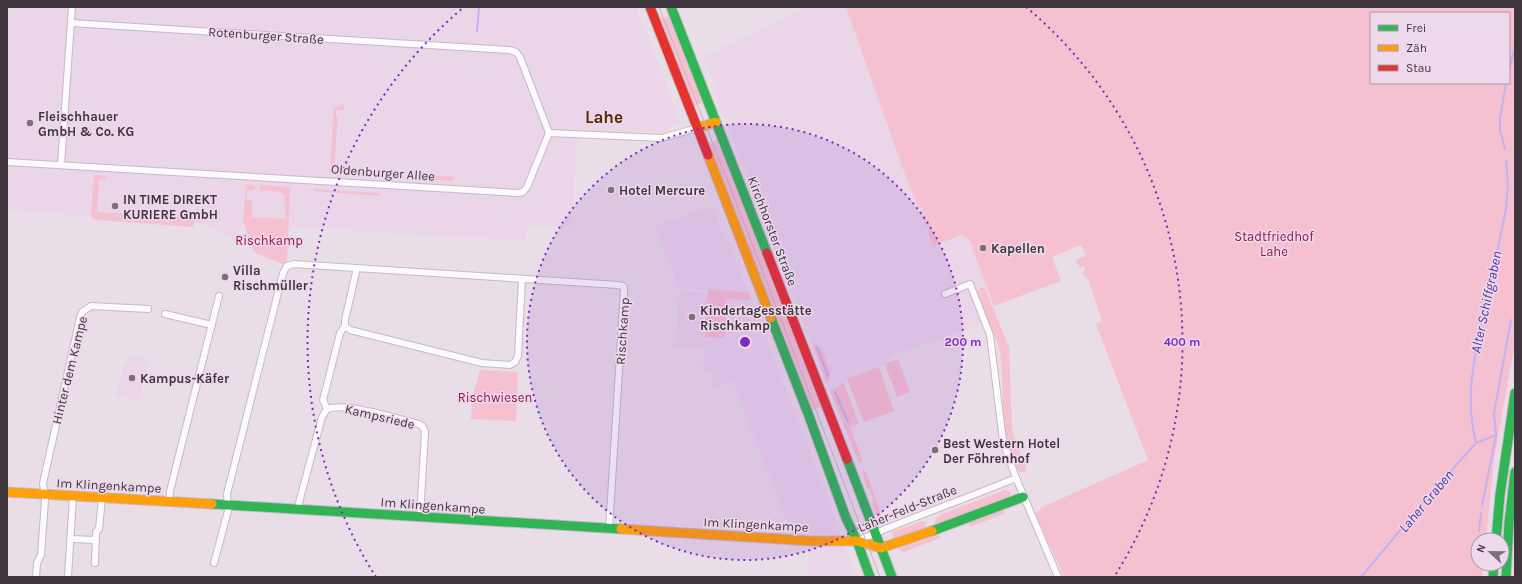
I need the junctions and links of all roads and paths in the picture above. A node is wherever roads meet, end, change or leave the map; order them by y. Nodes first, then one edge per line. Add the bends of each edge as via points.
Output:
1 (72, 7) edge
2 (650, 7) edge
3 (671, 7) edge
4 (71, 23) junction
5 (716, 122) junction
6 (697, 128) junction
7 (549, 133) junction
8 (7, 162) edge
9 (62, 165) junction
10 (357, 268) junction
11 (522, 279) junction
12 (945, 294) dead end
13 (219, 296) dead end
14 (148, 308) dead end
15 (165, 314) dead end
16 (212, 325) junction
17 (345, 326) junction
18 (1515, 393) edge
19 (327, 409) junction
20 (1515, 472) edge
21 (1016, 478) junction
22 (7, 492) edge
23 (44, 494) junction
24 (73, 496) junction
25 (1023, 497) junction
26 (102, 498) junction
27 (169, 502) junction
28 (227, 505) junction
29 (297, 510) junction
30 (420, 517) junction
31 (609, 529) junction
32 (1497, 532) edge
33 (875, 533) junction
34 (71, 539) junction
35 (96, 540) junction
36 (857, 541) junction
37 (881, 548) junction
38 (95, 563) dead end
39 (214, 563) dead end
40 (36, 577) edge
41 (68, 577) edge
42 (870, 577) edge
43 (892, 577) edge
44 (1058, 577) edge
45 (1506, 577) edge

1 - 4 street
2 - 6 main road
3 - 5 main road, Kirchhorster Straße
4 - 7 street, Rotenburger Straße via 516,52
4 - 9 street
5 - 6 main road
5 - 33 main road, Kirchhorster Straße
6 - 7 street via 651,139
6 - 36 main road
7 - 9 street, Oldenburger Allee via 528,187 518,193
8 - 9 street, Oldenburger Allee
10 - 11 street, Rischkamp
10 - 17 street
10 - 28 street, Rischkamp via 294,264 287,266 283,272 227,494
11 - 17 street via 518,356 510,365 482,363 350,330
11 - 31 street, Rischkamp via 623,286
12 - 21 street via 970,284 990,335 1003,441
13 - 16 street
14 - 23 street, Hinter dem Kampe via 97,305 82,312 43,483
15 - 16 street
16 - 27 street
17 - 19 street via 340,333 323,400
18 - 32 main road
19 - 29 street, Kampsriede via 322,418
19 - 30 street, Kampsriede via 338,407 360,410 423,427 425,432
20 - 45 main road
21 - 25 street
21 - 33 street, Laher-Feld-Straße
22 - 23 main road, Im Klingenkampe
23 - 24 main road, Im Klingenkampe
23 - 40 street via 41,555 37,563
24 - 26 main road, Im Klingenkampe
24 - 34 street
25 - 37 main road via 933,532
25 - 44 street
26 - 27 main road, Im Klingenkampe
26 - 35 street
27 - 28 main road, Im Klingenkampe
28 - 29 main road, Im Klingenkampe
28 - 39 street, Rischkamp via 228,511
29 - 30 main road, Im Klingenkampe
30 - 31 main road, Im Klingenkampe
31 - 36 main road, Im Klingenkampe via 812,541
33 - 36 street, Laher-Feld-Straße
33 - 37 main road, Kirchhorster Straße
34 - 35 street
34 - 41 street
35 - 38 street
36 - 37 main road, Laher-Feld-Straße
36 - 42 main road
37 - 43 main road, Kirchhorster Straße

